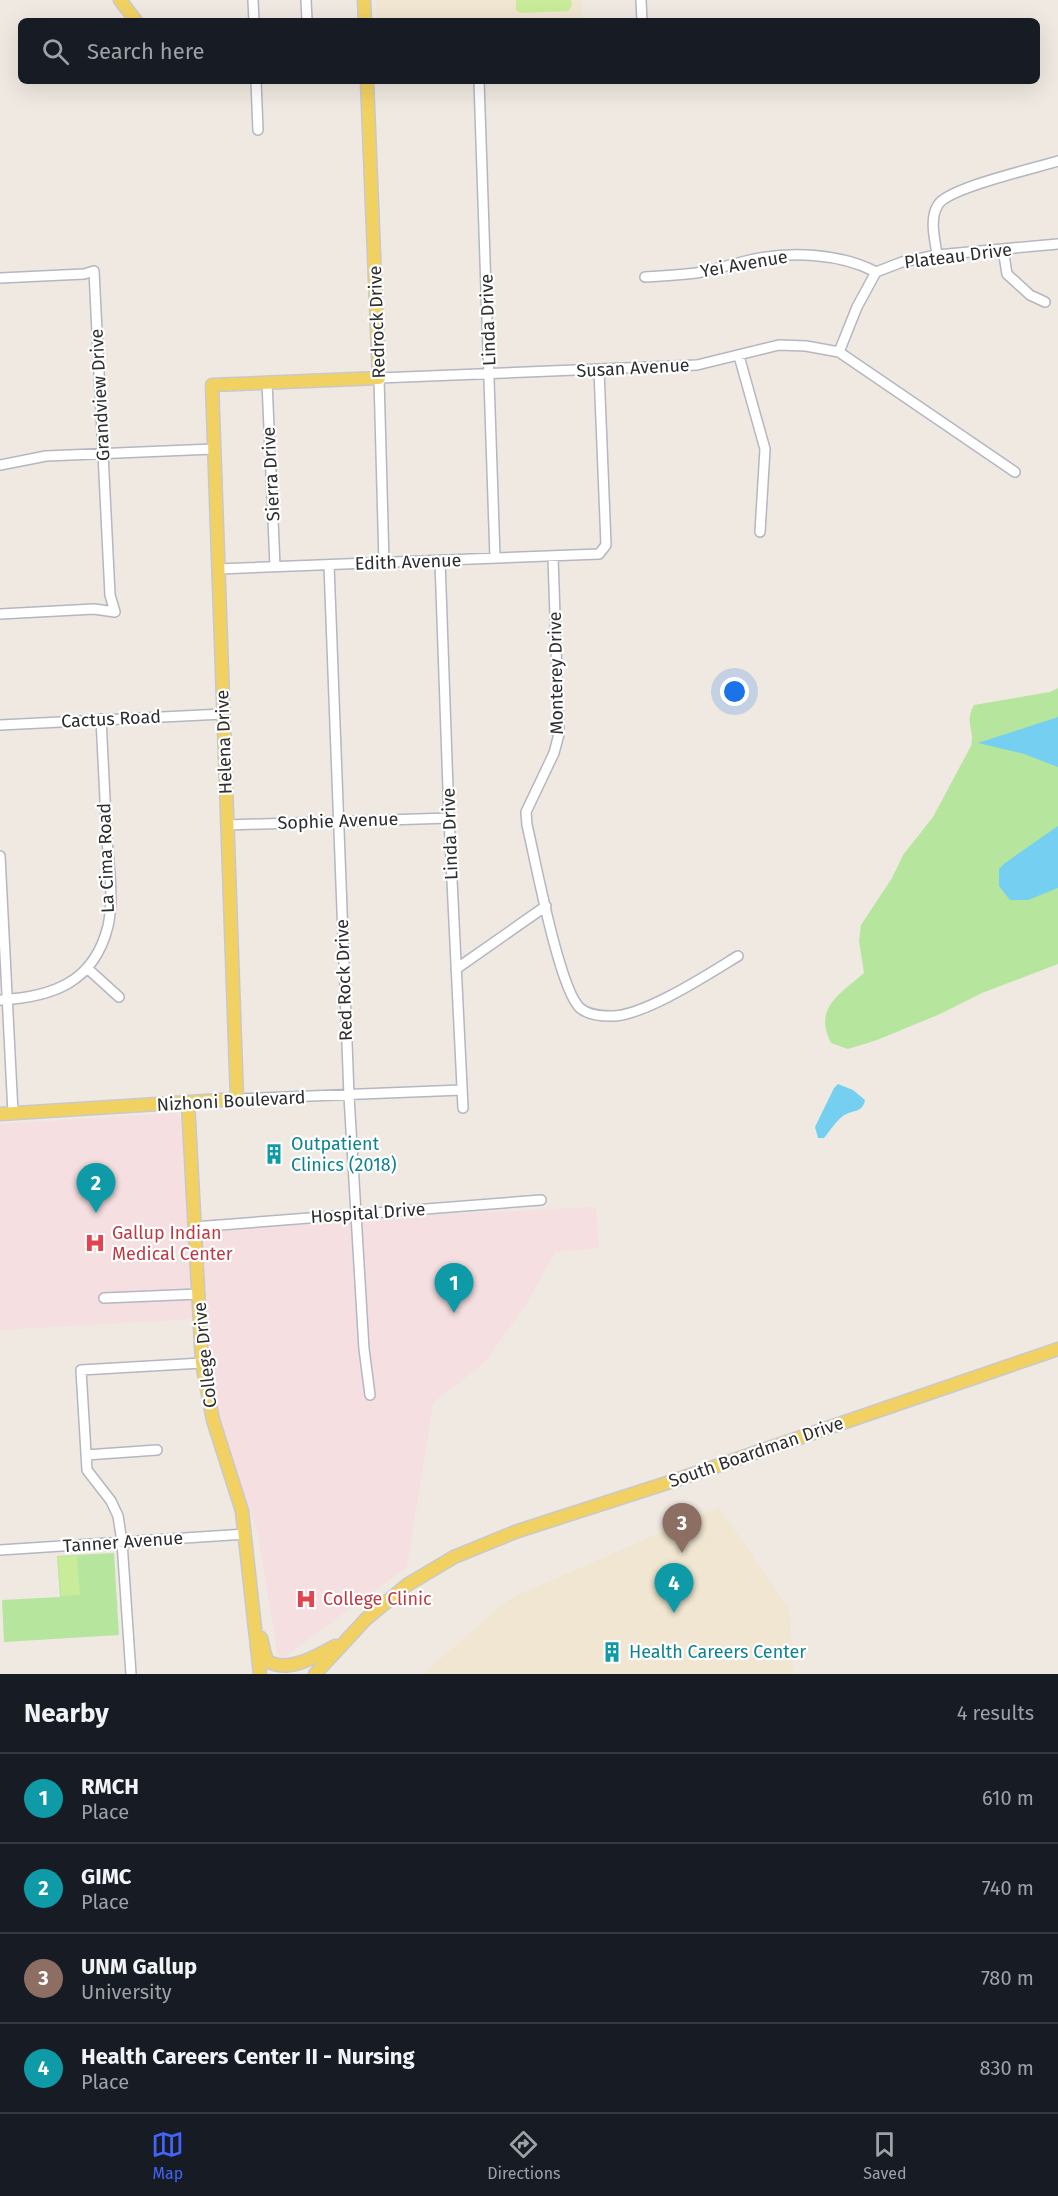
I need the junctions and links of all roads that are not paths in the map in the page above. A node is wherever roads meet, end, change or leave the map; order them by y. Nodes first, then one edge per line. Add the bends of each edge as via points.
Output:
1 (120, 0) edge
2 (253, 0) edge
3 (306, 0) edge
4 (364, 0) edge
5 (641, 0) edge
6 (134, 18) edge
7 (254, 18) edge
8 (307, 18) edge
9 (365, 18) edge
10 (642, 18) edge
11 (256, 84) edge
12 (367, 84) edge
13 (479, 84) edge
14 (258, 130) dead end
15 (1058, 161) edge
16 (1058, 244) edge
17 (1003, 249) junction
18 (937, 255) junction
19 (876, 272) junction
20 (645, 277) dead end
21 (0, 278) edge
22 (1045, 302) dead end
23 (839, 352) junction
24 (739, 356) junction
25 (599, 370) junction
26 (490, 374) junction
27 (379, 378) junction
28 (267, 382) junction
29 (212, 385) joint
30 (213, 449) junction
31 (102, 453) junction
32 (0, 465) edge
33 (1015, 472) dead end
34 (760, 532) dead end
35 (553, 557) junction
36 (495, 558) junction
37 (440, 561) junction
38 (384, 563) junction
39 (329, 565) junction
40 (275, 566) junction
41 (218, 569) junction
42 (0, 614) edge
43 (223, 714) junction
44 (100, 719) junction
45 (0, 725) edge
46 (449, 818) junction
47 (338, 821) junction
48 (227, 825) junction
49 (0, 856) edge
50 (546, 906) junction
51 (738, 956) dead end
52 (87, 968) junction
53 (456, 969) junction
54 (119, 997) dead end
55 (4, 999) edge
56 (462, 1090) junction
57 (349, 1096) junction
58 (237, 1099) junction
59 (188, 1103) junction
60 (463, 1108) dead end
61 (6, 1114) edge
62 (542, 1200) dead end
63 (357, 1214) junction
64 (194, 1227) junction
65 (199, 1294) junction
66 (104, 1298) dead end
67 (1058, 1349) edge
68 (202, 1363) junction
69 (370, 1395) dead end
70 (157, 1450) dead end
71 (86, 1455) junction
72 (246, 1534) junction
73 (122, 1542) junction
74 (0, 1550) edge
75 (254, 1615) junction
76 (348, 1638) junction
77 (131, 1674) edge
78 (260, 1674) edge
79 (315, 1674) edge

1 - 6 main road
2 - 7 street
3 - 8 street
4 - 9 main road
5 - 10 street
11 - 14 street
12 - 27 main road, Redrock Drive
13 - 26 street, Linda Drive
15 - 18 street via 953,192 938,204 933,220
16 - 17 street, Plateau Drive
17 - 18 street, Plateau Drive
17 - 22 street via 1007,274 1030,295
18 - 19 street, Plateau Drive
19 - 20 street, Yei Avenue via 864,265 821,256 784,255 697,273
19 - 23 street
21 - 31 street, Grandview Drive via 93,272
23 - 24 street, Susan Avenue via 779,345
23 - 33 street, Susan Avenue
24 - 25 street, Susan Avenue via 696,365
24 - 34 street via 765,449
25 - 26 street, Susan Avenue
25 - 35 street, Edith Avenue via 606,545 599,554
26 - 27 street, Susan Avenue
26 - 36 street, Linda Drive
27 - 28 main road, Susan Avenue
27 - 38 street, Redrock Drive
28 - 29 main road, Susan Avenue
28 - 40 street, Sierra Drive
29 - 30 main road, Helena Drive
30 - 31 street
30 - 41 main road, Helena Drive
31 - 32 street via 46,456
31 - 42 street, Grandview Drive via 110,595 115,612 94,609
35 - 36 street, Edith Avenue
35 - 50 street, Monterey Drive via 559,734 526,812
36 - 37 street, Edith Avenue
37 - 38 street, Edith Avenue
37 - 46 street, Linda Drive
38 - 39 street, Edith Avenue
39 - 40 street, Edith Avenue
39 - 47 street, Red Rock Drive
40 - 41 street, Edith Avenue
41 - 43 main road, Helena Drive
43 - 44 street, Cactus Road
43 - 48 main road, Helena Drive
44 - 45 street, Cactus Road
44 - 52 street, La Cima Road via 110,894 108,925
46 - 47 street, Sophie Avenue
46 - 53 street, Linda Drive
47 - 48 street, Sophie Avenue
47 - 57 street, Red Rock Drive
48 - 58 main road, Helena Drive
49 - 55 street
50 - 51 street, Monterey Drive via 570,993 580,1008 591,1014 613,1016 632,1011 677,992
50 - 53 street
52 - 54 street
52 - 55 street, La Cima Road via 66,986 51,992
53 - 56 street, Linda Drive
55 - 61 street
56 - 57 street, Nizhoni Boulevard
56 - 60 street, Linda Drive
57 - 58 street, Nizhoni Boulevard
57 - 63 street, Red Rock Drive
58 - 59 main road, Nizhoni Boulevard
59 - 61 main road, Nizhoni Boulevard
59 - 64 main road, College Drive
62 - 63 street, Hospital Drive
63 - 64 street, Hospital Drive
63 - 69 street, Red Rock Drive
64 - 65 main road, College Drive
65 - 66 street
65 - 68 main road, College Drive
67 - 76 main road, South Boardman Drive via 515,1532 454,1557 407,1585
68 - 71 street via 81,1370
68 - 72 main road, College Drive via 213,1420
70 - 71 street
71 - 73 street via 87,1470 118,1516
72 - 73 street, Tanner Avenue
72 - 75 main road, College Drive
73 - 74 street, Tanner Avenue
73 - 77 street
75 - 76 main road via 268,1661 280,1670 293,1671
75 - 78 main road, College Drive
76 - 79 main road

